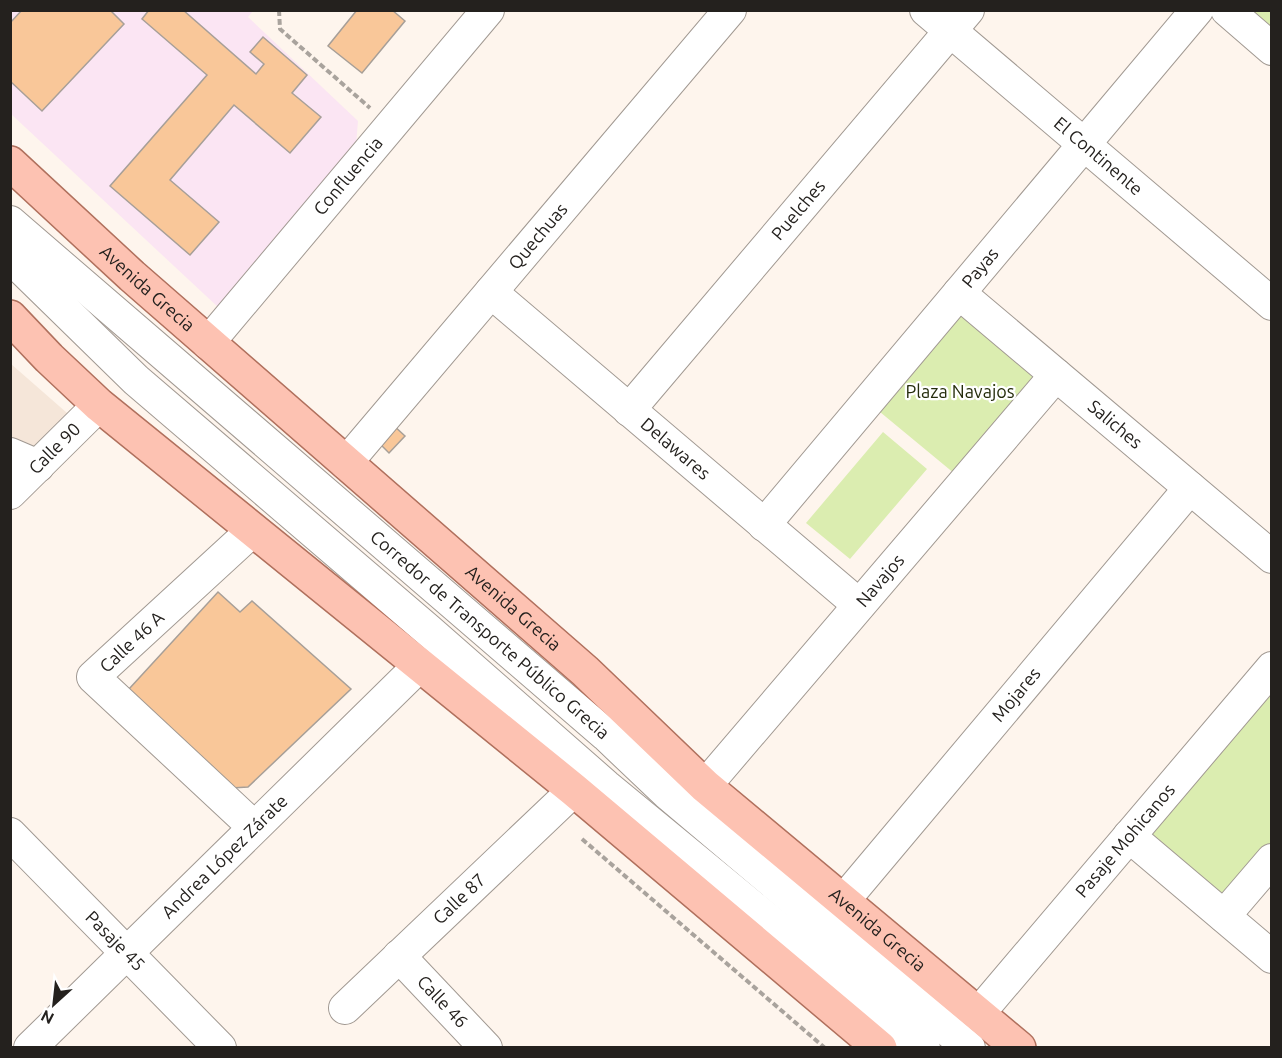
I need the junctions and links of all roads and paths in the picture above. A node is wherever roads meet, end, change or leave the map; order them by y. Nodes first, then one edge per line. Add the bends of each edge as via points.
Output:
1 (279, 10) edge
2 (488, 10) edge
3 (730, 10) edge
4 (926, 10) edge
5 (1197, 10) edge
6 (1227, 10) edge
7 (959, 21) edge
8 (1272, 49) edge
9 (391, 126) junction
10 (1084, 145) junction
11 (10, 163) edge
12 (10, 222) edge
13 (10, 257) edge
14 (491, 292) junction
15 (959, 293) junction
16 (1272, 303) edge
17 (10, 317) edge
18 (10, 325) edge
19 (208, 343) junction
20 (49, 358) junction
21 (1056, 375) junction
22 (99, 405) junction
23 (629, 410) junction
24 (24, 460) edge
25 (346, 463) junction
26 (1190, 488) junction
27 (10, 493) edge
28 (764, 525) junction
29 (253, 530) junction
30 (1272, 557) edge
31 (859, 606) junction
32 (1272, 668) edge
33 (426, 670) junction
34 (705, 786) junction
35 (569, 795) junction
36 (254, 827) junction
37 (10, 834) edge
38 (1130, 836) junction
39 (1272, 860) edge
40 (844, 900) junction
41 (1224, 916) junction
42 (127, 952) junction
43 (399, 956) junction
44 (1272, 957) edge
45 (345, 1008) dead end
46 (979, 1013) junction
47 (30, 1047) edge
48 (220, 1047) edge
49 (486, 1047) edge
50 (858, 1047) edge
51 (880, 1047) edge
52 (924, 1047) edge
53 (969, 1047) edge
54 (1019, 1047) edge

1 - 9 path via 280,28
2 - 9 street, Confluencia
3 - 14 street, Quechuas
4 - 7 street, El Continente
5 - 10 street, Payas
6 - 8 street
7 - 10 street, El Continente
7 - 23 street, Puelches
9 - 19 street, Confluencia
10 - 15 street, Payas
10 - 16 street, El Continente
11 - 19 main road, Avenida Grecia
12 - 53 street, Corredor de Transporte Público Grecia via 606,735 667,793
13 - 52 street, Corredor de Transporte Público Grecia via 145,387 606,786
14 - 23 street, Delawares
14 - 25 street, Quechuas
15 - 21 street, Saliches
15 - 28 street, Payas
17 - 20 main road
18 - 20 main road
19 - 25 main road, Avenida Grecia
20 - 22 main road
21 - 26 street, Saliches
21 - 31 street, Navajos
22 - 24 street, Calle 90
22 - 29 main road
23 - 28 street, Delawares
24 - 27 street, Calle 90
25 - 34 main road, Avenida Grecia via 585,671
26 - 30 street, Saliches
26 - 40 street, Mojares
28 - 31 street, Delawares
29 - 33 main road
29 - 36 street, Calle 46 A via 93,678
31 - 34 street, Navajos
32 - 38 street, Pasaje Mohicanos
33 - 35 main road
33 - 36 street, Andrea López Zárate
34 - 40 main road, Avenida Grecia
35 - 43 street, Calle 87
35 - 50 street
35 - 51 main road
36 - 42 street, Andrea López Zárate
37 - 42 street, Pasaje 45
38 - 41 street
38 - 46 street, Pasaje Mohicanos
39 - 41 street
40 - 46 main road, Avenida Grecia
41 - 44 street
42 - 47 street, Andrea López Zárate
42 - 48 street, Pasaje 45
43 - 45 street, Calle 87
43 - 49 street, Calle 46
46 - 54 main road, Avenida Grecia

